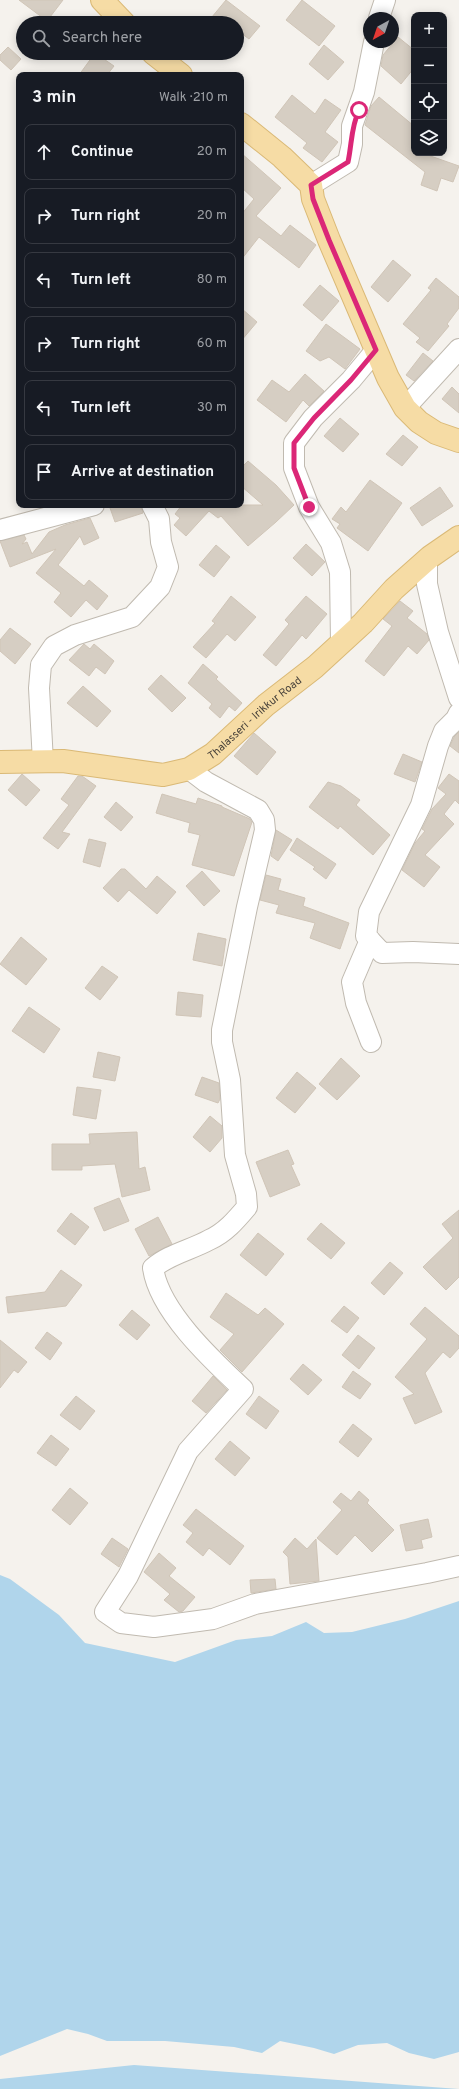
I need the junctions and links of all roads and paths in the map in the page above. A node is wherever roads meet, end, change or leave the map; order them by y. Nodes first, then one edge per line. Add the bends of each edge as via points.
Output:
1 (102, 0) edge
2 (385, 0) edge
3 (382, 12) edge
4 (117, 16) edge
5 (373, 48) edge
6 (162, 60) edge
7 (177, 72) edge
8 (244, 126) edge
9 (311, 185) junction
10 (459, 349) edge
11 (376, 350) junction
12 (406, 408) junction
13 (459, 441) edge
14 (83, 508) edge
15 (154, 508) edge
16 (0, 530) edge
17 (459, 537) edge
18 (427, 560) junction
19 (341, 643) junction
20 (459, 698) edge
21 (459, 713) edge
22 (0, 762) edge
23 (43, 762) junction
24 (189, 769) junction
25 (370, 940) junction
26 (459, 954) edge
27 (371, 1042) dead end
28 (459, 1566) edge

1 - 4 main road
2 - 3 street
5 - 9 street via 364,92 352,126 348,162
6 - 7 main road
8 - 9 main road
9 - 11 main road via 313,199 329,240
10 - 12 street
11 - 12 main road via 388,378
11 - 19 street via 294,443 294,468 309,507 331,543 340,572
12 - 13 main road via 418,422 436,433
14 - 16 street
15 - 23 street via 159,519 161,542 168,567 160,587 132,617 74,635 54,646 41,665 39,688
17 - 18 main road, Thalasseri - Irikkur Road
18 - 19 main road, Thalasseri - Irikkur Road via 394,589
18 - 20 street via 427,584 438,632
19 - 24 main road, Thalasseri - Irikkur Road via 266,705 213,754
21 - 25 street via 444,731 421,804 369,912 366,936
22 - 23 main road, Thalasseri - Irikkur Road
23 - 24 main road, Thalasseri - Irikkur Road via 63,761 163,775
24 - 28 street via 206,782 249,804 262,814 264,820 265,830 222,1030 230,1080 235,1155 246,1194 247,1208 232,1225 210,1240 162,1260 153,1268 155,1281 167,1304 190,1336 243,1389 188,1451 128,1576 105,1612 121,1623 154,1627 213,1619 255,1604 427,1574
25 - 26 street via 382,954
25 - 27 street via 352,982 356,1003

